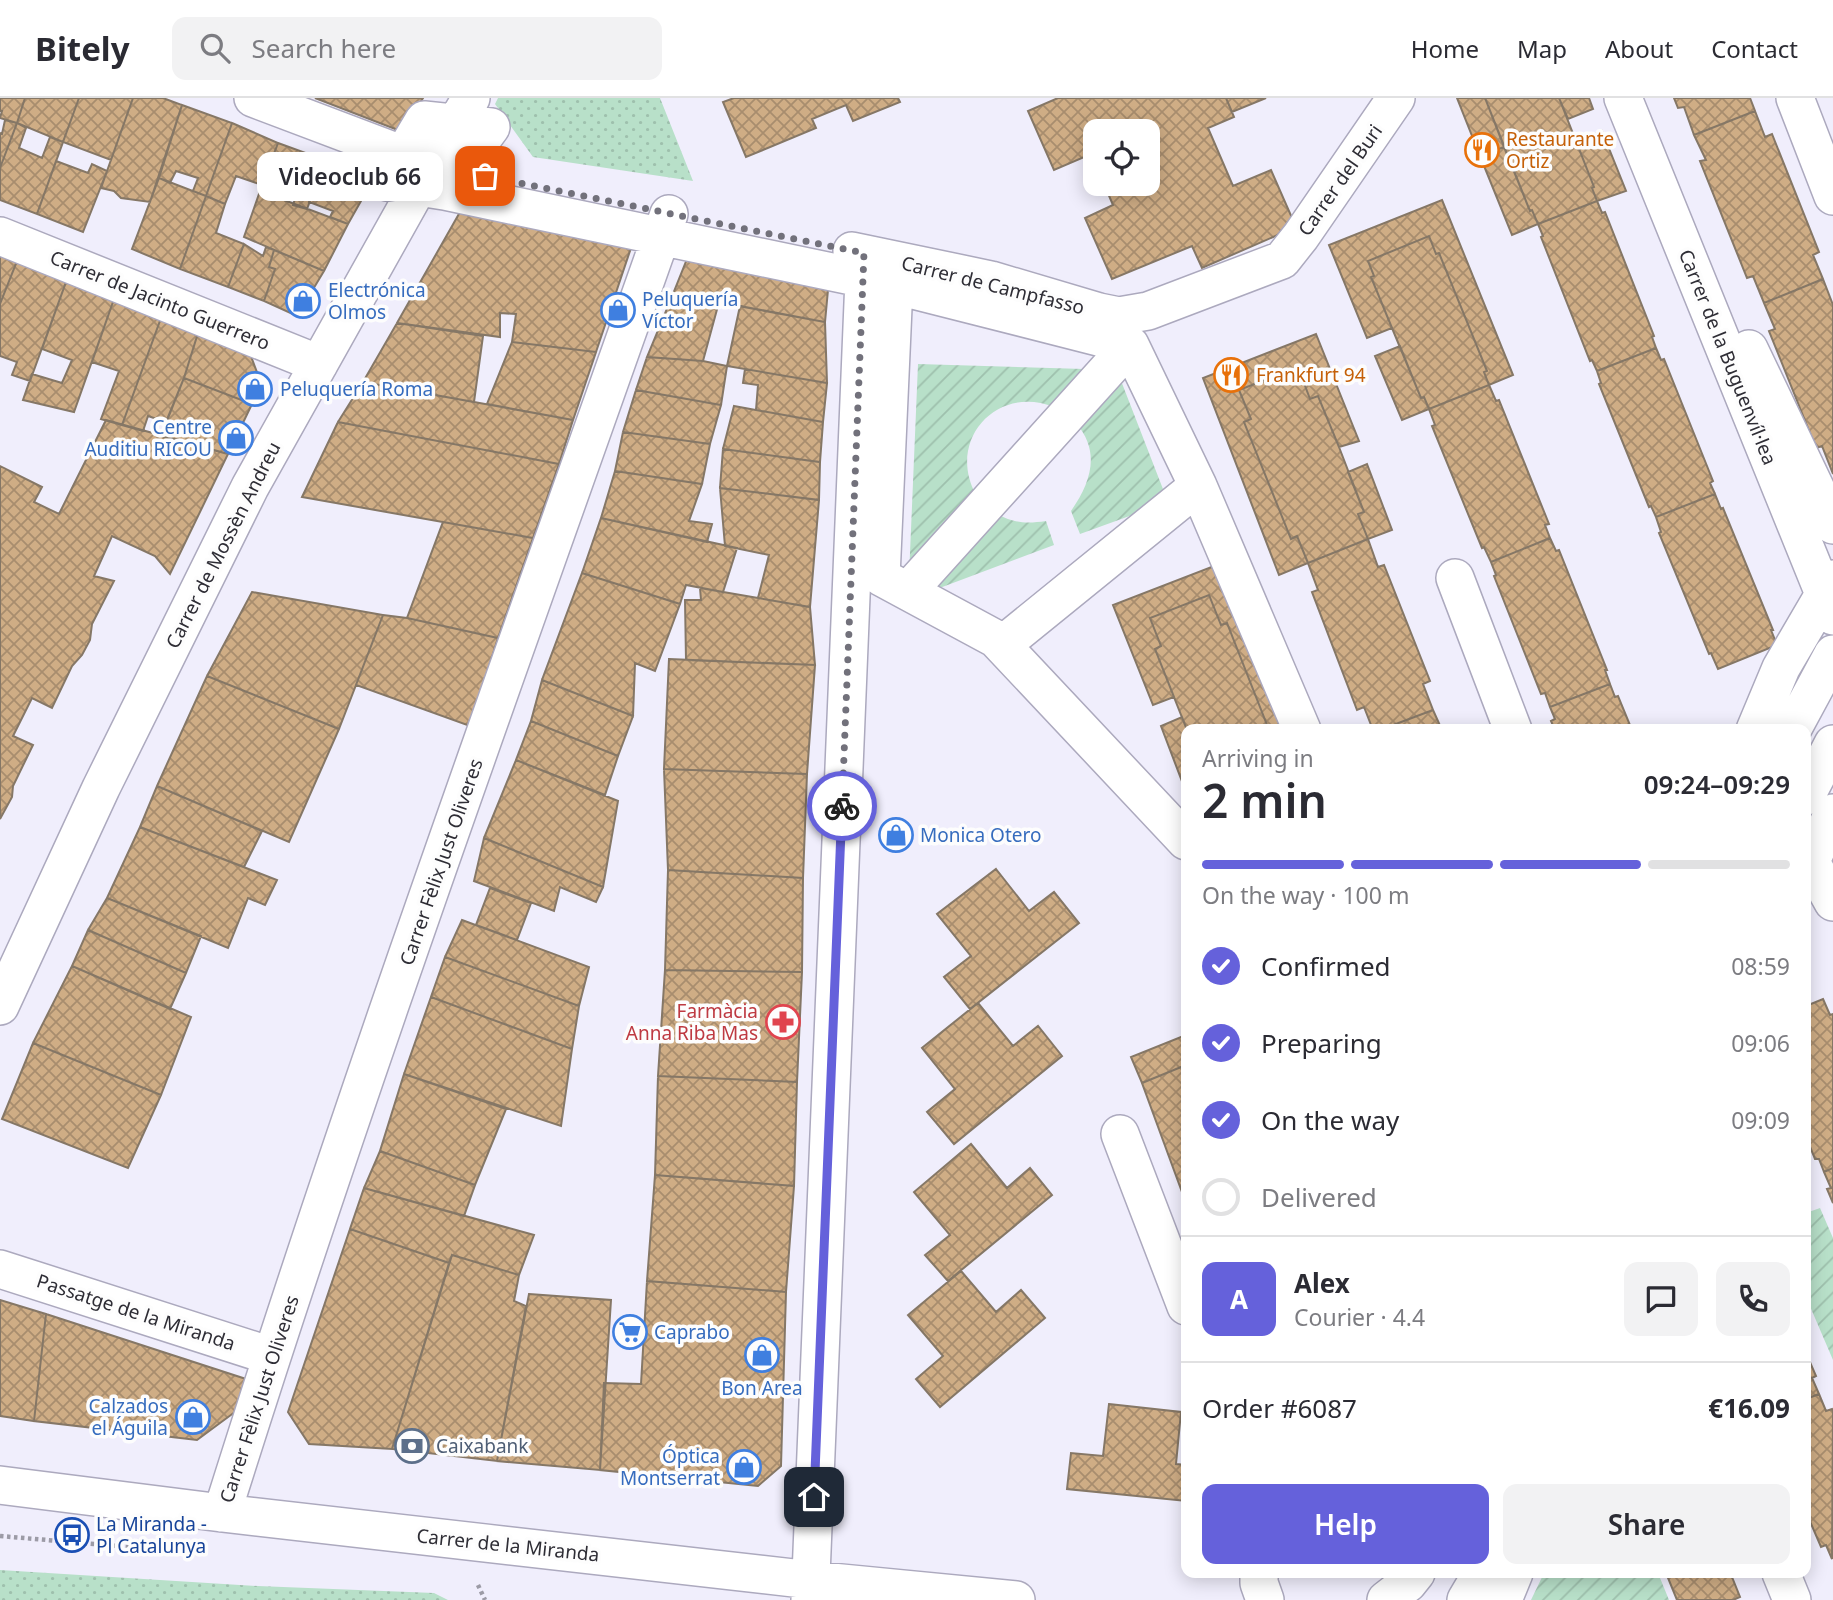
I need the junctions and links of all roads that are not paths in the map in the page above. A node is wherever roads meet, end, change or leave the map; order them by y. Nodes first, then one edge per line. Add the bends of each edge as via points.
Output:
1 (253, 98) edge
2 (1396, 98) edge
3 (1623, 98) edge
4 (1630, 98) edge
5 (1795, 98) edge
6 (463, 111) edge
7 (431, 173) junction
8 (1833, 196) edge
9 (665, 225) junction
10 (0, 236) edge
11 (1282, 260) joint
12 (874, 272) junction
13 (1130, 345) junction
14 (319, 364) junction
15 (1198, 486) junction
16 (1833, 525) edge
17 (1455, 579) dead end
18 (908, 591) junction
19 (1830, 596) edge
20 (1003, 645) junction
21 (1833, 654) edge
22 (1299, 724) edge
23 (1511, 724) edge
24 (1758, 724) edge
25 (1795, 724) edge
26 (1833, 744) edge
27 (1811, 786) edge
28 (1833, 813) edge
29 (1181, 836) edge
30 (1811, 856) edge
31 (1811, 867) edge
32 (1833, 902) edge
33 (0, 1006) edge
34 (1120, 1135) dead end
35 (0, 1269) edge
36 (1181, 1293) edge
37 (271, 1356) junction
38 (0, 1485) edge
39 (222, 1513) junction
40 (1259, 1578) edge
41 (1412, 1578) edge
42 (1479, 1578) edge
43 (1512, 1578) edge
44 (1783, 1578) edge
45 (810, 1590) edge
46 (1016, 1600) edge
47 (1265, 1600) edge
48 (1386, 1600) edge
49 (1466, 1600) edge
50 (1503, 1600) edge
51 (1793, 1600) edge

1 - 7 street
2 - 11 street, Carrer del Buri
3 - 19 street, Carrer de la Buguenvíl·lea
4 - 16 street
5 - 8 street
6 - 7 street via 424,120
6 - 7 street via 491,127
7 - 9 street, Carrer de Campfasso
7 - 14 street, Carrer de Mossèn Andreu
9 - 12 street, Carrer de Campfasso
9 - 37 street, Carrer Fèlix Just Oliveres
10 - 14 street, Carrer de Jacinto Guerrero
11 - 12 street, Carrer de Campfasso via 1148,311 1119,316 990,280
12 - 13 street
12 - 18 street via 881,577
12 - 45 street
13 - 15 street
13 - 18 street
14 - 33 street, Carrer de Mossèn Andreu via 244,500 101,788
15 - 20 street
15 - 22 street
17 - 23 street
18 - 20 street
19 - 24 street via 1781,668
20 - 29 street
21 - 25 street
26 - 27 street
28 - 30 street
31 - 32 street
34 - 36 street
35 - 37 street, Passatge de la Miranda
37 - 39 street, Carrer Fèlix Just Oliveres
38 - 39 street, Carrer de la Miranda
39 - 45 street, Carrer de la Miranda
40 - 47 street
41 - 48 street
42 - 49 street
43 - 50 street
44 - 51 street
45 - 46 street, Carrer de la Miranda

